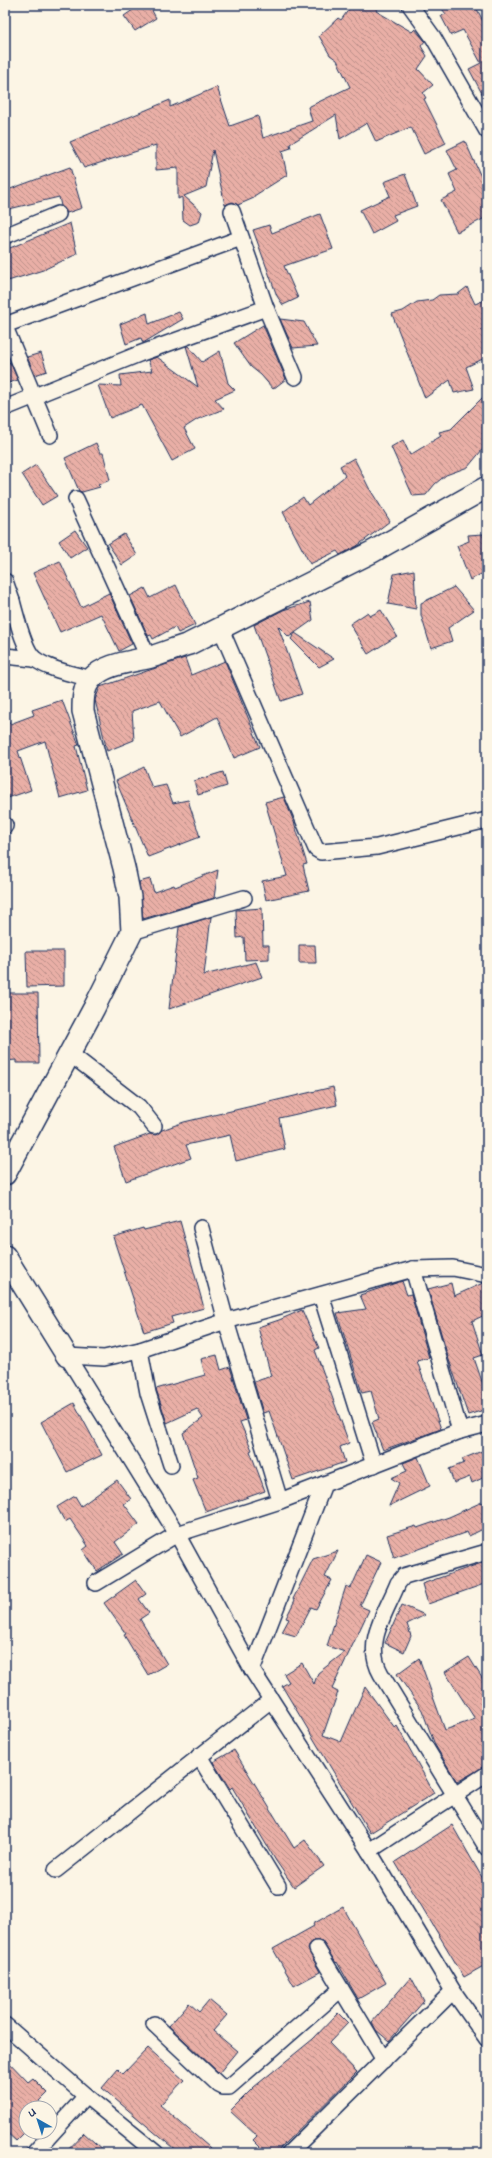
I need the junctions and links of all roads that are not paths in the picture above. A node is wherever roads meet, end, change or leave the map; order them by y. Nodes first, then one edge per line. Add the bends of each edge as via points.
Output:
1 (410, 5) edge
2 (487, 131) edge
3 (232, 211) dead end
4 (58, 214) dead end
5 (5, 236) edge
6 (241, 238) junction
7 (266, 308) junction
8 (5, 326) edge
9 (295, 377) dead end
10 (33, 396) junction
11 (5, 408) edge
12 (50, 435) dead end
13 (487, 487) edge
14 (76, 499) dead end
15 (5, 581) edge
16 (12, 601) junction
17 (5, 616) edge
18 (220, 627) junction
19 (5, 656) edge
20 (148, 657) junction
21 (34, 659) junction
22 (91, 679) junction
23 (487, 820) edge
24 (244, 898) dead end
25 (132, 932) junction
26 (69, 1053) junction
27 (154, 1126) dead end
28 (5, 1174) edge
29 (201, 1228) dead end
30 (5, 1256) edge
31 (413, 1269) junction
32 (487, 1275) edge
33 (321, 1295) junction
34 (226, 1321) junction
35 (140, 1350) junction
36 (67, 1356) junction
37 (487, 1424) edge
38 (460, 1431) junction
39 (172, 1465) dead end
40 (374, 1465) junction
41 (324, 1484) junction
42 (280, 1502) junction
43 (177, 1534) junction
44 (487, 1552) edge
45 (96, 1583) dead end
46 (252, 1670) junction
47 (271, 1700) junction
48 (199, 1756) junction
49 (487, 1774) edge
50 (454, 1794) junction
51 (487, 1848) edge
52 (368, 1851) junction
53 (56, 1870) dead end
54 (278, 1886) dead end
55 (317, 1949) dead end
56 (342, 1989) junction
57 (453, 1991) junction
58 (154, 2024) dead end
59 (5, 2026) edge
60 (487, 2039) edge
61 (384, 2060) junction
62 (86, 2096) junction
63 (34, 2153) edge
64 (156, 2153) edge
65 (289, 2153) edge

1 - 2 street via 433,37
3 - 6 street
4 - 5 street
6 - 7 street
6 - 8 street
7 - 9 street
7 - 10 street
8 - 10 street
10 - 11 street
10 - 12 street
13 - 18 street via 372,552
14 - 20 street
15 - 16 street
16 - 17 street
16 - 21 street via 26,644
18 - 20 street via 189,644
18 - 23 street via 316,849 321,852 333,852 377,847
19 - 21 street
20 - 22 street via 114,666
21 - 22 street
22 - 25 street via 84,691 83,711 124,868 130,897
24 - 25 street
25 - 26 street
26 - 27 street via 139,1107
26 - 28 street
29 - 34 street
30 - 36 street
31 - 32 street via 452,1268
31 - 33 street
31 - 38 street
33 - 34 street
33 - 40 street
34 - 35 street
34 - 42 street
35 - 36 street via 104,1358
35 - 39 street via 148,1393
36 - 43 street
37 - 38 street
38 - 40 street
40 - 41 street
41 - 42 street
41 - 46 street
42 - 43 street
43 - 45 street
43 - 46 street
44 - 50 street via 404,1576 398,1583 373,1645 376,1666
46 - 47 street
47 - 48 street
47 - 52 street
48 - 53 street
48 - 54 street
49 - 50 street
50 - 51 street
50 - 52 street
52 - 57 street
55 - 56 street
56 - 58 street via 229,2087 219,2085
56 - 61 street
57 - 60 street
57 - 61 street
59 - 62 street
61 - 65 street
62 - 63 street
62 - 64 street

